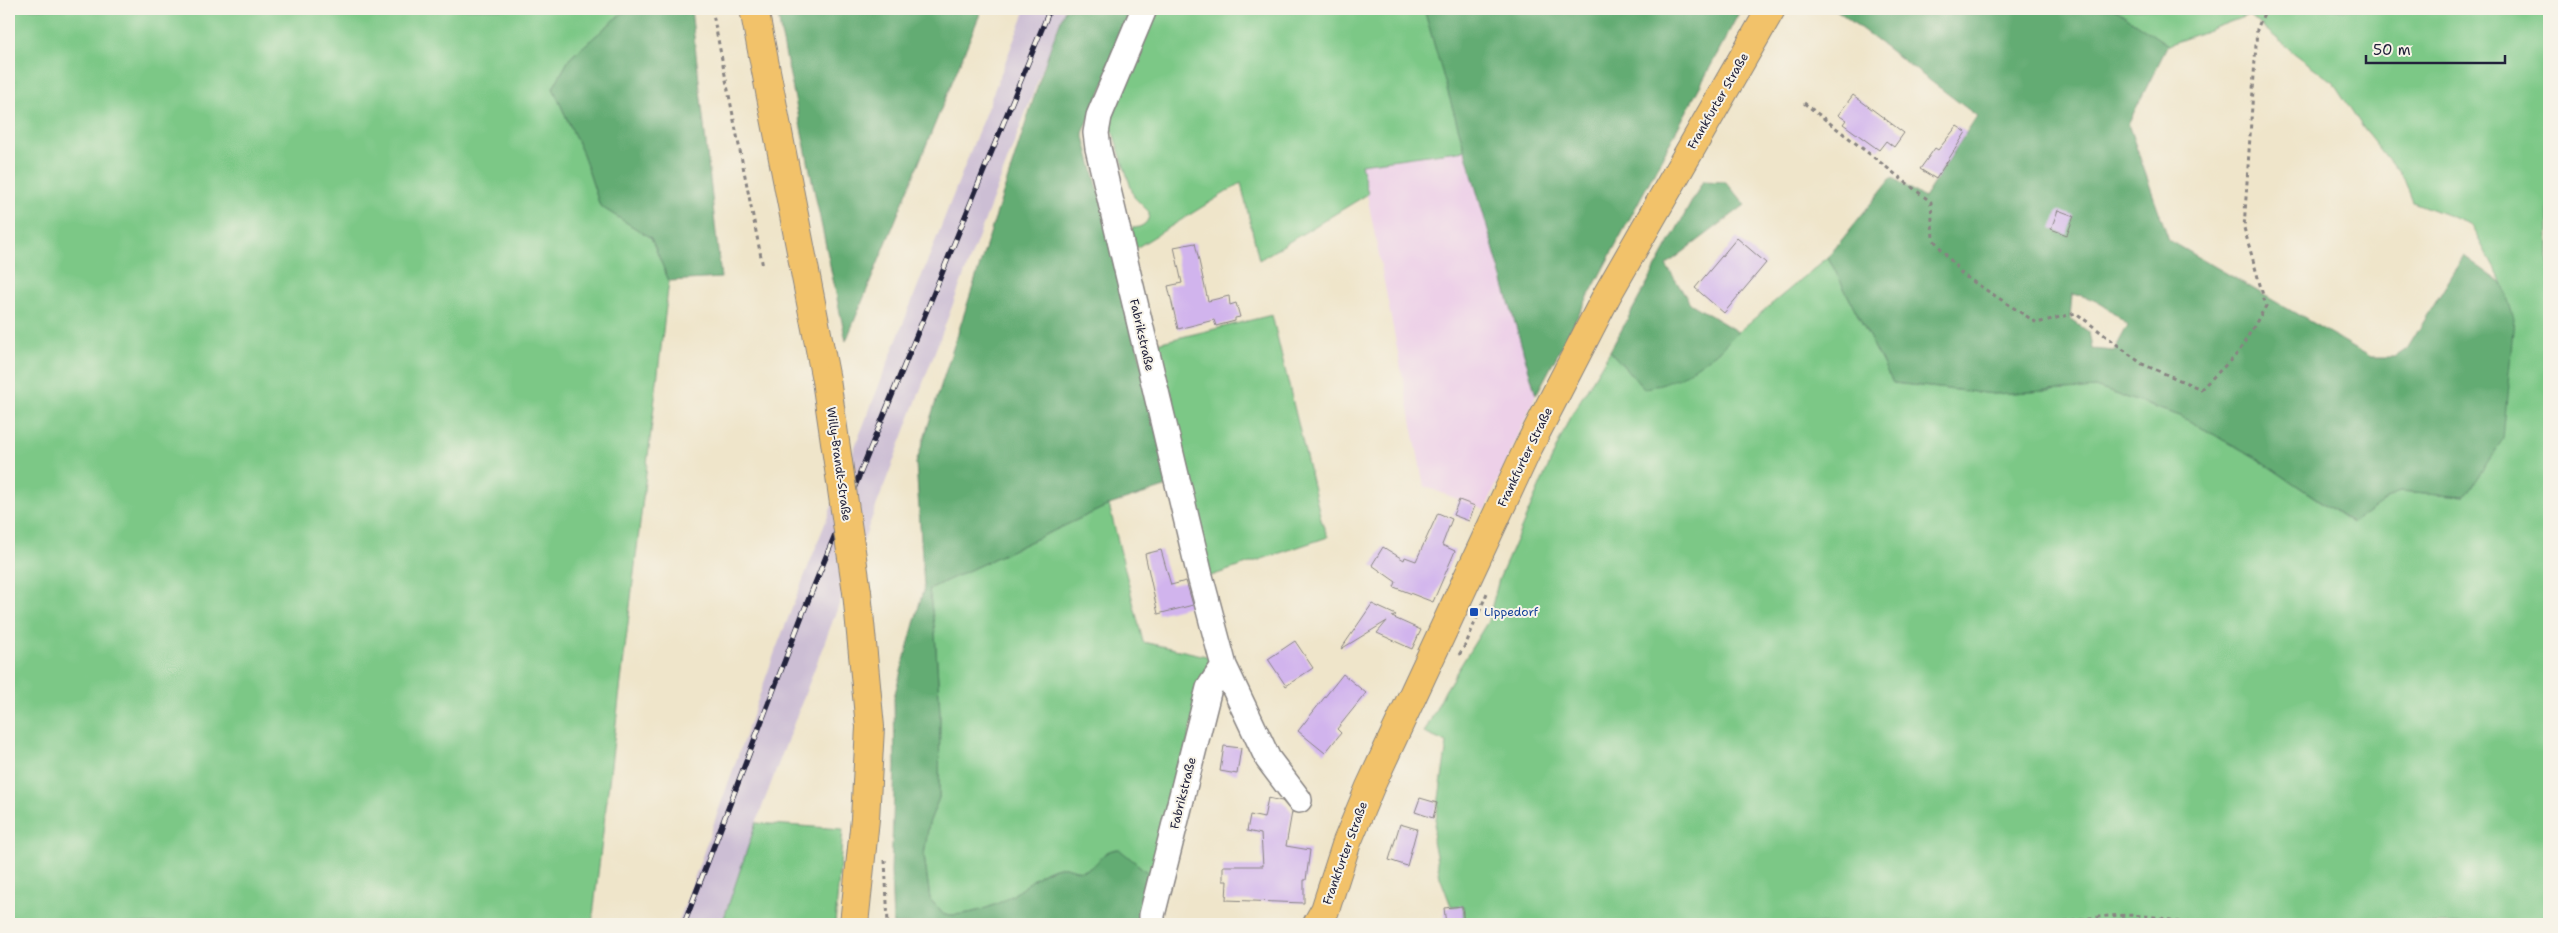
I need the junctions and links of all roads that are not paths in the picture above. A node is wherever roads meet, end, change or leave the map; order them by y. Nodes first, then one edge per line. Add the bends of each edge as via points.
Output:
1 (754, 9) edge
2 (1144, 9) edge
3 (1771, 9) edge
4 (1224, 666) junction
5 (1299, 800) dead end
6 (854, 924) edge
7 (1152, 924) edge
8 (1317, 924) edge

1 - 6 main road, Willy-Brandt-Straße, bridge via 826,380 857,592 870,727
2 - 4 street, Fabrikstraße via 1099,116 1096,133 1197,566
3 - 8 main road, Frankfurter Straße via 1606,295 1529,446 1370,787
4 - 5 street, Fabrikstraße via 1268,758
4 - 7 street, Fabrikstraße via 1209,688

